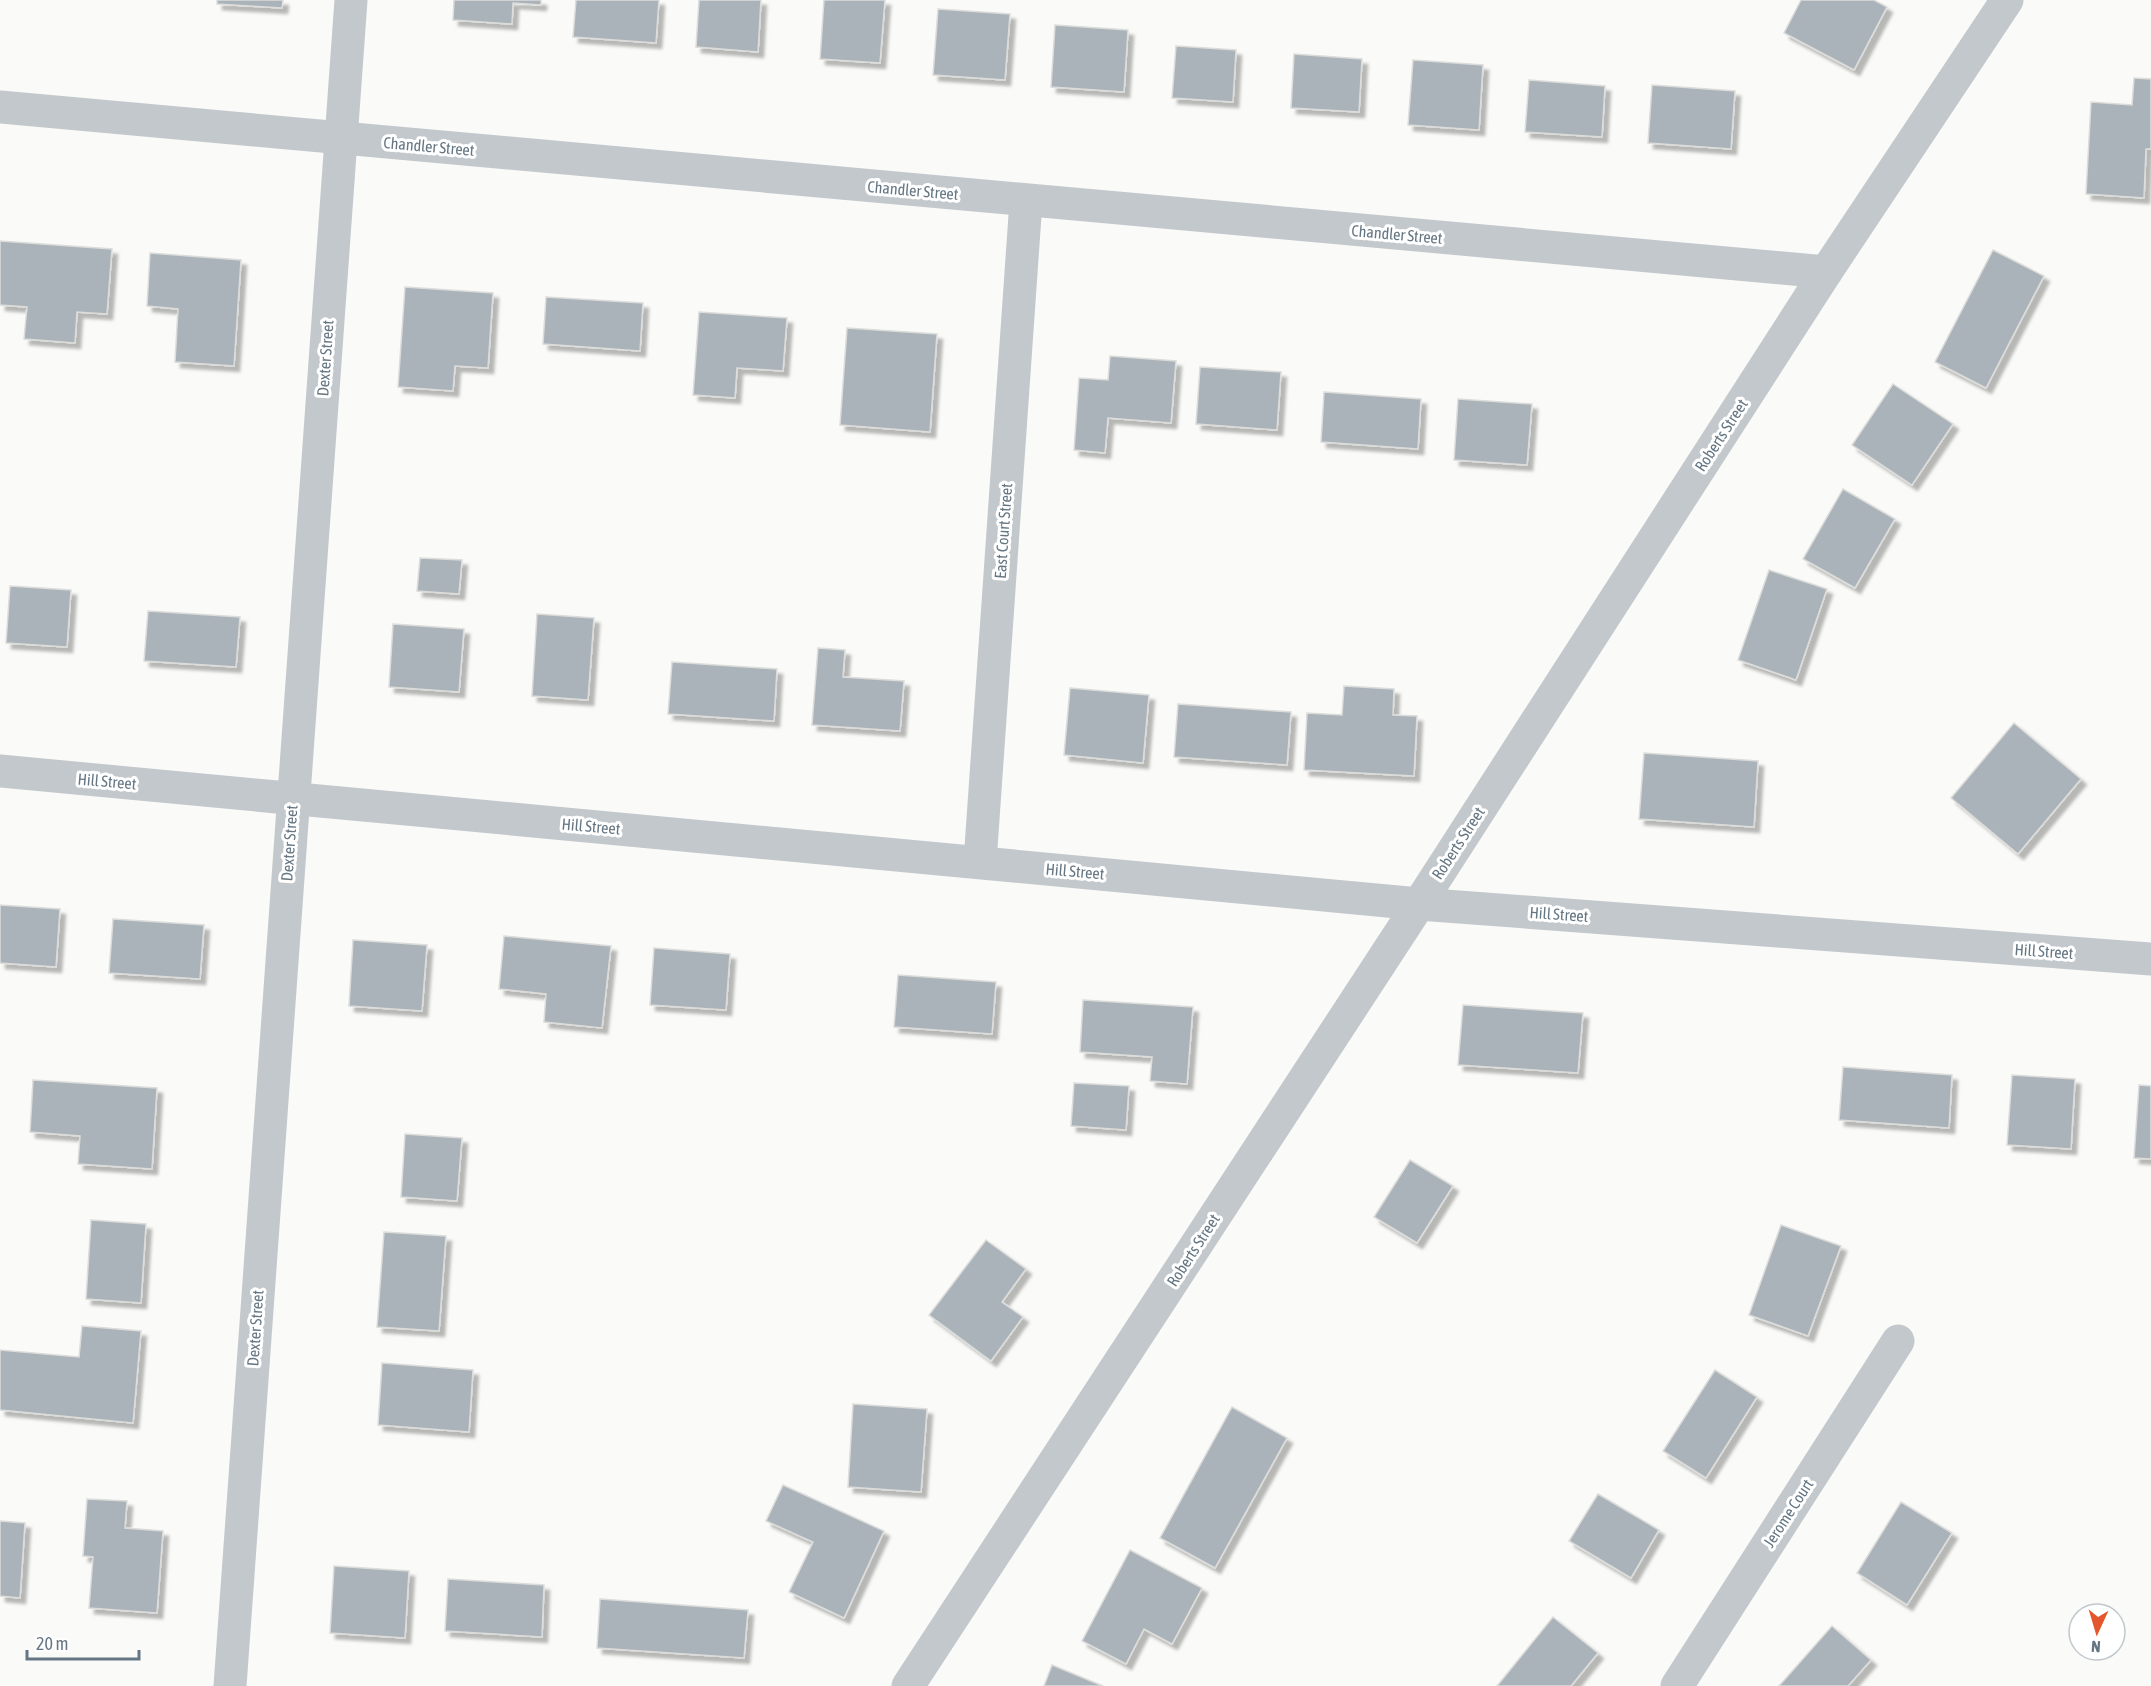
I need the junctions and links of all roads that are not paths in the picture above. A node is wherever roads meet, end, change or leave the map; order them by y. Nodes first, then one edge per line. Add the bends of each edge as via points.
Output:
1 (351, 0) edge
2 (2007, 0) edge
3 (0, 107) edge
4 (342, 138) junction
5 (1026, 201) junction
6 (1826, 272) junction
7 (0, 771) edge
8 (292, 799) junction
9 (980, 862) junction
10 (1419, 904) junction
11 (2151, 959) edge
12 (1898, 1341) dead end
13 (230, 1686) edge
14 (908, 1686) edge
15 (1677, 1686) edge

1 - 4 street, Dexter Street
2 - 6 street, Roberts Street
3 - 4 street, Chandler Street
4 - 5 street, Chandler Street
4 - 8 street, Dexter Street
5 - 6 street, Chandler Street
5 - 9 street, East Court Street
6 - 10 street, Roberts Street
7 - 8 street, Hill Street
8 - 9 street, Hill Street
8 - 13 street, Dexter Street
9 - 10 street, Hill Street
10 - 11 street, Hill Street
10 - 14 street, Roberts Street
12 - 15 street, Jerome Court

